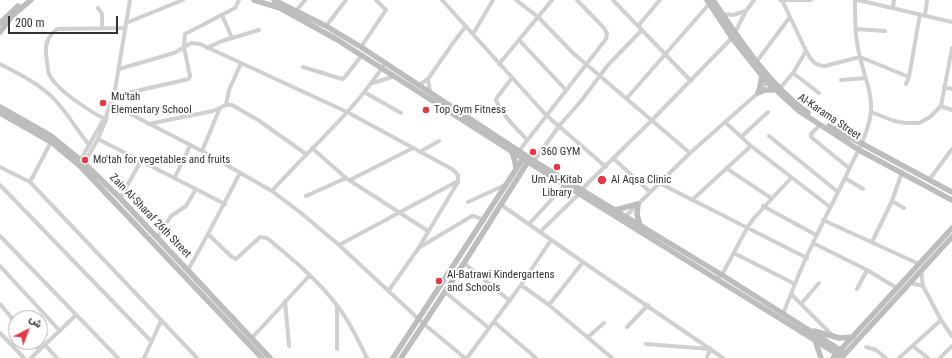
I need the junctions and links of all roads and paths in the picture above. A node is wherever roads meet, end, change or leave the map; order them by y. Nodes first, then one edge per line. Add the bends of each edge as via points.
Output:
1 (26, 0) edge
2 (31, 0) edge
3 (130, 0) edge
4 (183, 0) edge
5 (239, 0) edge
6 (254, 0) edge
7 (305, 0) edge
8 (346, 0) edge
9 (376, 0) edge
10 (442, 0) edge
11 (493, 0) edge
12 (516, 0) edge
13 (552, 0) edge
14 (578, 0) edge
15 (615, 0) edge
16 (660, 0) edge
17 (754, 0) edge
18 (781, 0) edge
19 (811, 0) edge
20 (856, 0) edge
21 (894, 0) edge
22 (927, 0) edge
23 (710, 1) edge
24 (278, 3) edge
25 (98, 8) dead end
26 (893, 8) junction
27 (296, 11) junction
28 (746, 11) junction
29 (723, 14) junction
30 (222, 15) junction
31 (923, 15) junction
32 (538, 17) junction
33 (790, 17) junction
34 (952, 22) edge
35 (0, 23) edge
36 (126, 23) junction
37 (326, 26) junction
38 (466, 26) junction
39 (638, 26) junction
40 (102, 28) junction
41 (125, 28) junction
42 (856, 29) junction
43 (259, 30) dead end
44 (642, 30) junction
45 (885, 31) dead end
46 (0, 32) edge
47 (473, 34) junction
48 (733, 36) junction
49 (232, 38) junction
50 (519, 40) junction
51 (184, 47) junction
52 (361, 47) junction
53 (208, 48) junction
54 (952, 48) edge
55 (806, 51) junction
56 (951, 54) edge
57 (362, 55) junction
58 (664, 55) junction
59 (860, 57) junction
60 (757, 61) junction
61 (242, 63) junction
62 (0, 64) edge
63 (499, 64) junction
64 (384, 65) junction
65 (586, 65) junction
66 (303, 67) dead end
67 (119, 69) junction
68 (793, 73) junction
69 (762, 75) junction
70 (395, 76) junction
71 (600, 76) junction
72 (909, 77) junction
73 (512, 78) junction
74 (866, 78) junction
75 (428, 79) junction
76 (769, 80) junction
77 (841, 80) dead end
78 (691, 81) junction
79 (373, 83) junction
80 (906, 84) dead end
81 (419, 85) junction
82 (944, 87) junction
83 (952, 88) edge
84 (778, 89) junction
85 (566, 90) junction
86 (364, 92) junction
87 (430, 92) junction
88 (758, 93) junction
89 (819, 93) dead end
90 (114, 96) junction
91 (627, 98) junction
92 (111, 104) junction
93 (226, 105) junction
94 (941, 106) junction
95 (0, 107) edge
96 (220, 108) junction
97 (952, 110) edge
98 (348, 112) junction
99 (768, 112) dead end
100 (871, 112) junction
101 (0, 113) edge
102 (400, 113) dead end
103 (546, 115) junction
104 (105, 120) junction
105 (652, 120) junction
106 (726, 122) junction
107 (148, 124) junction
108 (820, 125) junction
109 (559, 126) junction
110 (769, 136) dead end
111 (741, 137) junction
112 (98, 139) junction
113 (528, 140) junction
114 (439, 141) dead end
115 (51, 142) junction
116 (89, 145) junction
117 (190, 146) junction
118 (751, 146) junction
119 (860, 147) junction
120 (312, 148) junction
121 (413, 148) junction
122 (952, 149) edge
123 (202, 151) junction
124 (511, 151) junction
125 (519, 151) junction
126 (420, 152) junction
127 (690, 153) junction
128 (306, 154) junction
129 (528, 159) junction
130 (614, 159) junction
131 (141, 161) junction
132 (81, 163) junction
133 (606, 166) junction
134 (0, 167) edge
135 (536, 168) junction
136 (726, 168) junction
137 (849, 168) junction
138 (518, 171) junction
139 (902, 172) junction
140 (240, 173) junction
141 (174, 177) junction
142 (791, 178) junction
143 (845, 178) junction
144 (348, 179) junction
145 (929, 180) junction
146 (458, 181) junction
147 (30, 182) junction
148 (659, 184) junction
149 (0, 185) edge
150 (505, 185) junction
151 (565, 185) junction
152 (863, 189) dead end
153 (196, 190) junction
154 (272, 191) junction
155 (580, 192) junction
156 (650, 192) junction
157 (838, 192) junction
158 (952, 192) edge
159 (306, 196) dead end
160 (120, 198) junction
161 (771, 198) junction
162 (692, 200) junction
163 (952, 200) edge
164 (892, 201) junction
165 (468, 202) dead end
166 (225, 204) junction
167 (500, 204) junction
168 (638, 204) junction
169 (763, 206) junction
170 (830, 207) junction
171 (904, 208) dead end
172 (615, 210) junction
173 (400, 213) junction
174 (624, 219) junction
175 (484, 220) junction
176 (824, 220) junction
177 (529, 224) junction
178 (640, 225) junction
179 (747, 228) junction
180 (952, 228) edge
181 (428, 231) junction
182 (540, 232) junction
183 (208, 234) junction
184 (816, 235) junction
185 (0, 236) edge
186 (952, 237) edge
187 (157, 238) junction
188 (552, 240) junction
189 (872, 242) junction
190 (813, 243) junction
191 (339, 245) junction
192 (418, 248) junction
193 (734, 253) junction
194 (807, 258) junction
195 (583, 262) junction
196 (464, 263) junction
197 (920, 264) junction
198 (0, 266) edge
199 (188, 270) junction
200 (866, 270) junction
201 (921, 271) junction
202 (722, 275) junction
203 (309, 276) junction
204 (715, 277) junction
205 (819, 283) dead end
206 (911, 283) junction
207 (795, 284) junction
208 (522, 285) junction
209 (923, 286) junction
210 (898, 288) junction
211 (857, 289) dead end
212 (389, 290) junction
213 (445, 292) junction
214 (791, 294) junction
215 (285, 301) junction
216 (510, 301) junction
217 (0, 304) edge
218 (800, 304) junction
219 (337, 305) junction
220 (550, 305) junction
221 (648, 305) junction
222 (8, 314) edge
223 (783, 314) junction
224 (76, 315) junction
225 (419, 319) junction
226 (941, 320) junction
227 (161, 321) junction
228 (494, 322) junction
229 (604, 323) dead end
230 (424, 324) junction
231 (627, 327) dead end
232 (489, 328) junction
233 (60, 330) junction
234 (810, 330) junction
235 (0, 332) edge
236 (244, 336) junction
237 (853, 336) junction
238 (952, 336) edge
239 (588, 337) junction
240 (834, 338) junction
241 (251, 339) junction
242 (815, 339) junction
243 (151, 341) junction
244 (48, 342) edge
245 (646, 344) dead end
246 (289, 346) dead end
247 (913, 346) junction
248 (952, 346) edge
249 (866, 347) dead end
250 (48, 348) edge
251 (337, 349) dead end
252 (710, 349) junction
253 (39, 350) edge
254 (840, 355) edge
255 (145, 357) edge
256 (24, 358) edge
257 (31, 358) edge
258 (58, 358) edge
259 (118, 358) edge
260 (197, 358) edge
261 (262, 358) edge
262 (270, 358) edge
263 (367, 358) edge
264 (393, 358) edge
265 (401, 358) edge
266 (466, 358) edge
267 (536, 358) edge
268 (612, 358) edge
269 (707, 358) edge
270 (723, 358) edge
271 (821, 358) edge
272 (886, 358) edge
273 (899, 358) edge
274 (928, 358) edge
275 (940, 358) edge

1 - 35 street
2 - 46 street via 16,12
3 - 36 street
4 - 36 street
5 - 30 street via 235,8
6 - 24 street
7 - 27 street
8 - 37 street
9 - 52 street via 386,10
10 - 38 street
11 - 47 street
12 - 32 street
13 - 32 street
14 - 65 street via 607,33 606,39
15 - 39 street
16 - 39 street
17 - 28 street
18 - 19 street
18 - 33 street
20 - 26 street
20 - 42 street
21 - 26 street
22 - 31 street
23 - 29 street, Al-Karama Street
23 - 48 street, Al-Karama Street
23 - 58 street
24 - 27 street
24 - 57 street
25 - 40 street via 102,14
26 - 31 street
27 - 37 street
28 - 29 street via 733,15
28 - 48 street
29 - 48 street, Al-Karama Street
30 - 49 street
30 - 51 street via 188,32 184,36
31 - 34 street
31 - 72 street
32 - 50 street
32 - 65 street
33 - 55 street
33 - 60 street
36 - 41 street
37 - 52 street
38 - 47 street
38 - 75 street
39 - 44 street
40 - 41 street
40 - 104 street via 57,29 50,35 46,46 48,70 55,83
41 - 67 street
42 - 45 street
42 - 59 street
43 - 49 street
44 - 58 street
44 - 71 street
47 - 63 street
48 - 60 street, Al-Karama Street
48 - 69 street, Al-Karama Street
48 - 78 street
49 - 53 street
50 - 63 street
50 - 85 street
51 - 53 street via 194,42
51 - 67 street via 174,53
51 - 90 street via 189,79
52 - 64 street
53 - 61 street
54 - 56 street
55 - 59 street via 812,61 821,66
55 - 68 street
56 - 82 street
57 - 64 street
57 - 66 street via 348,75 342,79
58 - 78 street
58 - 91 street
59 - 72 street
59 - 74 street
60 - 76 street, Al-Karama Street
61 - 93 street via 229,90
61 - 98 street
62 - 116 street via 49,94
63 - 73 street
64 - 70 street
64 - 79 street
64 - 81 street
65 - 71 street
65 - 85 street
67 - 90 street
68 - 84 street
68 - 89 street
69 - 76 street, Al-Karama Street
69 - 88 street
70 - 79 street
70 - 124 street
71 - 91 street
71 - 109 street
72 - 80 street
73 - 103 street
73 - 113 street via 496,101
74 - 77 street
74 - 100 street
75 - 81 street
75 - 87 street
76 - 84 street, Al-Karama Street
76 - 88 street
78 - 105 street
79 - 86 street
81 - 87 street
82 - 83 street
82 - 94 street
84 - 88 street
84 - 108 street, Al-Karama Street via 798,111
84 - 119 street, Al-Karama Street via 806,112
85 - 103 street
86 - 98 street
86 - 102 street
87 - 125 street
88 - 106 street
90 - 92 street
91 - 105 street
92 - 104 street
92 - 107 street
93 - 96 street
93 - 128 street via 239,108
94 - 97 street
94 - 100 street via 919,123 894,121
95 - 132 street, Zain Al-Sharaf 26th Street via 51,136
96 - 107 street
96 - 123 street
98 - 120 street
98 - 121 street
99 - 111 street
100 - 119 street
101 - 115 street, Zain Al-Sharaf 26th Street
103 - 109 street
103 - 113 street
104 - 112 street
104 - 116 street
105 - 127 street
105 - 130 street
106 - 111 street
106 - 127 street
107 - 117 street
108 - 119 street, Al-Karama Street
108 - 137 street via 811,134 811,138
109 - 129 street
109 - 133 street
110 - 157 street
111 - 118 street
112 - 131 street
112 - 132 street
113 - 125 street
114 - 126 street
115 - 132 street, Zain Al-Sharaf 26th Street
115 - 147 street
116 - 132 street
117 - 123 street
117 - 141 street
118 - 136 street
118 - 142 street
119 - 137 street
119 - 139 street, Al-Karama Street
119 - 145 street, Al-Karama Street
120 - 128 street
120 - 144 street
121 - 126 street
121 - 144 street
122 - 145 street
123 - 140 street
124 - 129 street
124 - 138 street
125 - 129 street
126 - 146 street via 455,171
127 - 148 street
128 - 154 street
129 - 135 street
129 - 138 street
129 - 155 street
130 - 133 street
130 - 156 street
131 - 141 street
131 - 160 street
132 - 160 street, Zain Al-Sharaf 26th Street
132 - 236 street, Zain Al-Sharaf 26th Street
133 - 155 street
134 - 147 street
135 - 138 street
135 - 151 street
136 - 161 street
136 - 162 street
137 - 143 street
138 - 150 street
138 - 167 street
139 - 163 street, Al-Karama Street
139 - 164 street
140 - 154 street
140 - 166 street
141 - 153 street
142 - 161 street
142 - 170 street
143 - 152 street
143 - 157 street
144 - 159 street
144 - 173 street
145 - 158 street, Al-Karama Street
146 - 173 street
146 - 181 street
147 - 227 street
148 - 156 street
148 - 162 street
149 - 243 street
150 - 165 street
150 - 175 street
151 - 155 street
151 - 177 street
153 - 166 street
153 - 187 street via 186,206 171,216
154 - 191 street
155 - 172 street
155 - 174 street
155 - 182 street
156 - 168 street
157 - 170 street
160 - 187 street, Zain Al-Sharaf 26th Street
161 - 169 street
162 - 179 street
164 - 171 street
164 - 189 street
166 - 183 street
167 - 177 street
167 - 196 street
168 - 172 street
168 - 174 street
168 - 178 street via 636,215
169 - 179 street
169 - 184 street
170 - 176 street
172 - 174 street
173 - 181 street
173 - 191 street
174 - 178 street
174 - 204 street
175 - 192 street via 472,216
175 - 225 street
176 - 184 street
176 - 189 street
177 - 182 street
178 - 202 street
179 - 193 street
179 - 194 street
180 - 197 street
181 - 192 street
182 - 188 street
183 - 199 street
183 - 203 street via 236,259 260,237 267,238
184 - 190 street
185 - 224 street
186 - 201 street
187 - 199 street, Zain Al-Sharaf 26th Street
188 - 195 street
188 - 208 street
189 - 197 street
190 - 194 street
190 - 200 street
191 - 212 street
192 - 212 street
193 - 202 street
193 - 207 street
194 - 207 street
195 - 220 street
195 - 221 street
196 - 213 street
196 - 216 street
197 - 210 street
198 - 233 street
199 - 236 street, Zain Al-Sharaf 26th Street
200 - 210 street
200 - 211 street
201 - 206 street
201 - 209 street
202 - 204 street
202 - 223 street
203 - 215 street
203 - 219 street
204 - 242 street
205 - 218 street
206 - 209 street
206 - 254 street
207 - 214 street
208 - 216 street
208 - 220 street
209 - 226 street
210 - 237 street
212 - 225 street
213 - 230 street
213 - 232 street
214 - 218 street
214 - 223 street
215 - 241 street
215 - 246 street
216 - 228 street
217 - 222 street
218 - 240 street
219 - 251 street
219 - 263 street via 353,329
220 - 239 street
221 - 231 street
221 - 252 street
223 - 234 street
224 - 233 street
224 - 259 street
225 - 230 street
225 - 264 street
226 - 238 street
226 - 247 street
227 - 243 street
227 - 260 street
228 - 232 street
228 - 267 street
229 - 239 street
230 - 265 street
230 - 266 street
232 - 266 street
233 - 244 street
234 - 240 street
234 - 254 street
235 - 256 street
236 - 241 street, Zain Al-Sharaf 26th Street
236 - 261 street, Zain Al-Sharaf 26th Street
237 - 240 street
237 - 254 street
239 - 268 street
241 - 262 street, Zain Al-Sharaf 26th Street
242 - 254 street
242 - 271 street
243 - 255 street
245 - 252 street
247 - 273 street
247 - 274 street
248 - 275 street
249 - 272 street via 876,350
250 - 258 street
252 - 269 street
252 - 270 street
253 - 257 street

